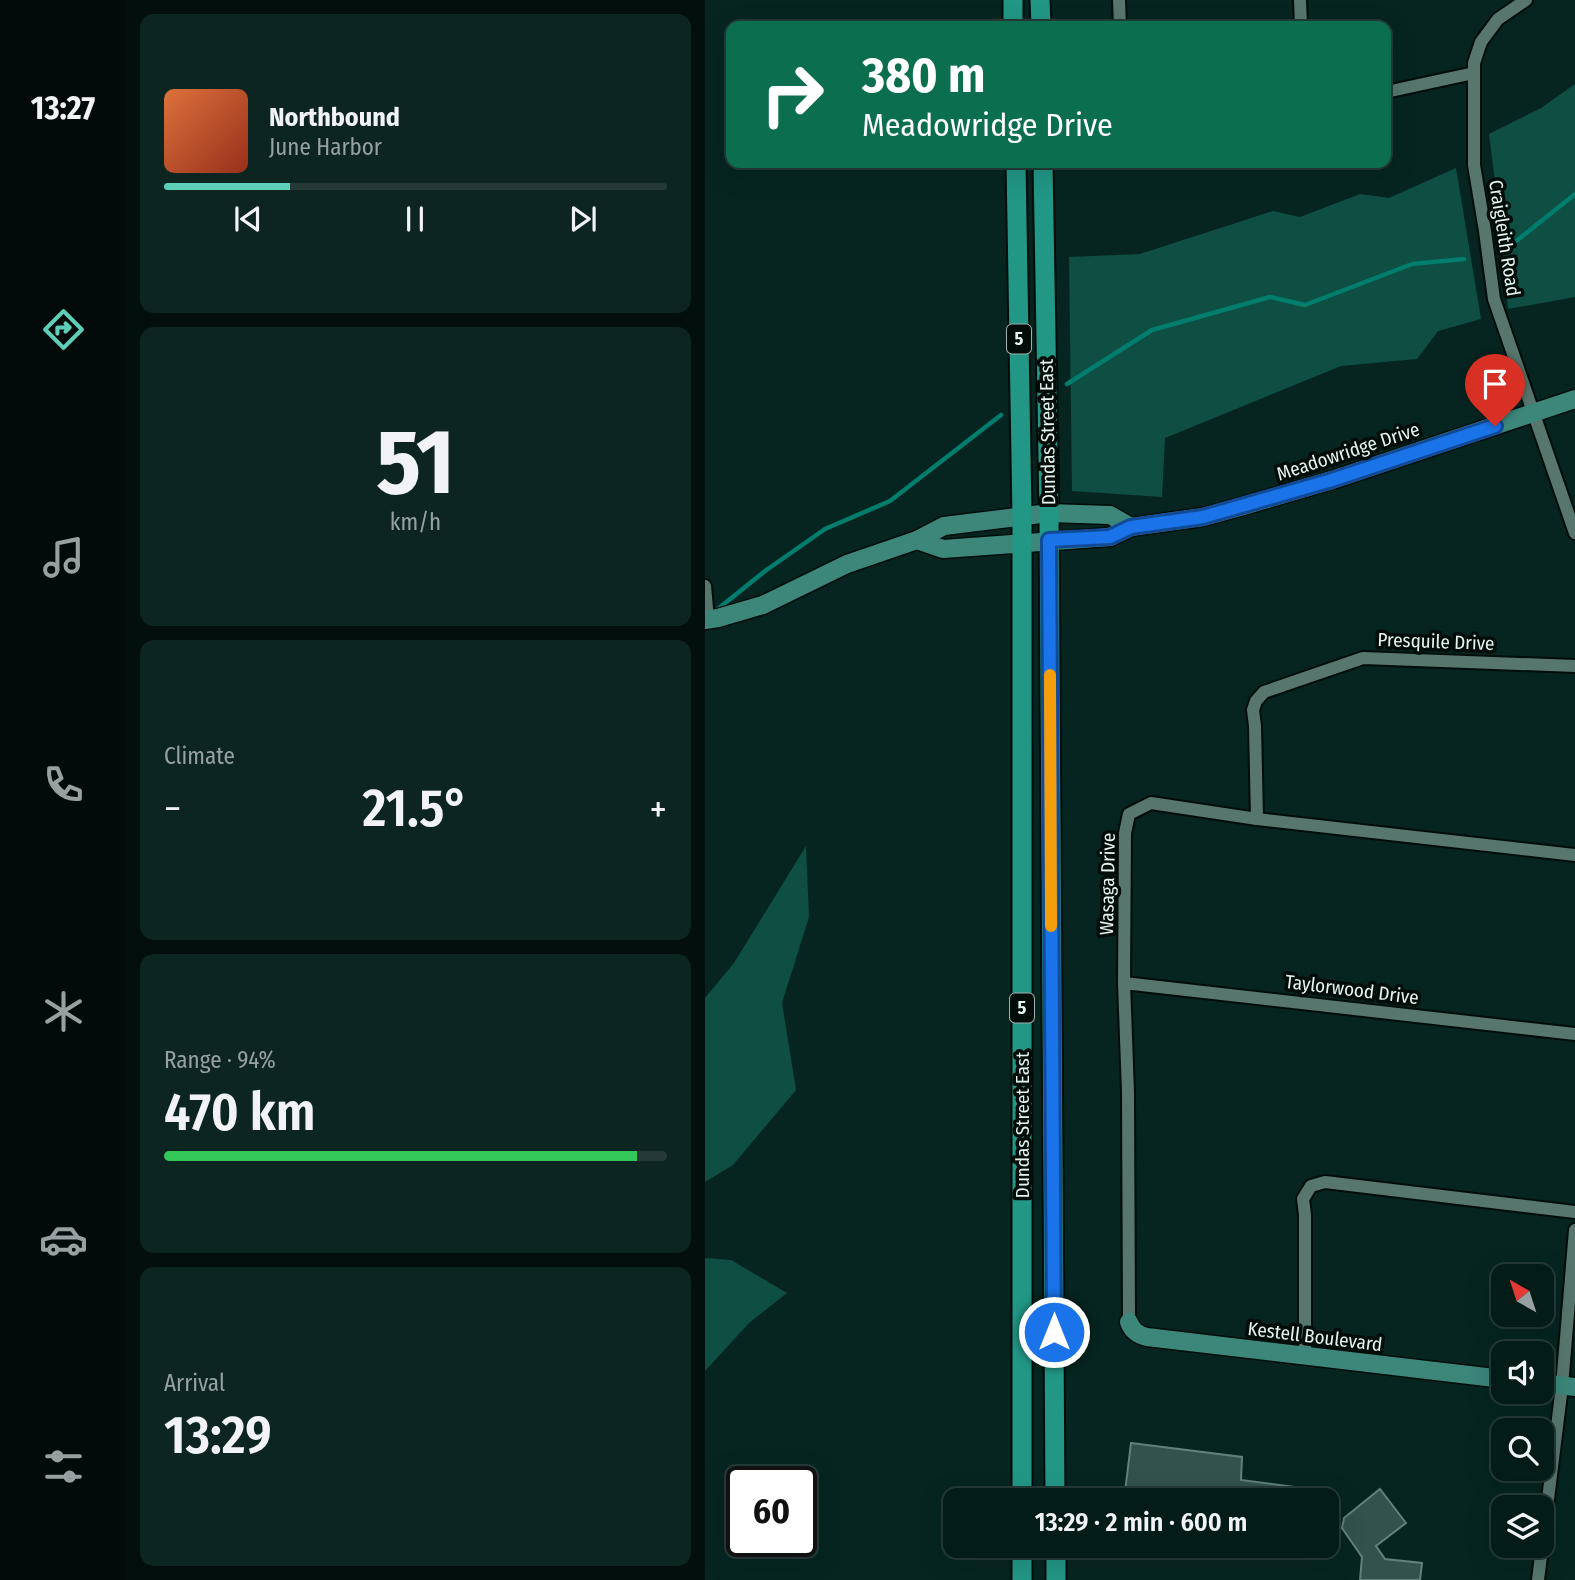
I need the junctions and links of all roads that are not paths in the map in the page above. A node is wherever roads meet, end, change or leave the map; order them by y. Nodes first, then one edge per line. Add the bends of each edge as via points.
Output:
1 (1013, 0) edge
2 (1040, 0) edge
3 (1119, 0) edge
4 (1300, 0) edge
5 (1520, 1) edge
6 (1013, 21) edge
7 (1041, 21) edge
8 (1120, 21) edge
9 (1301, 21) edge
10 (1474, 73) junction
11 (1391, 91) edge
12 (1016, 168) edge
13 (1043, 168) edge
14 (1575, 399) edge
15 (1533, 413) junction
16 (1049, 513) junction
17 (1022, 516) junction
18 (1131, 527) junction
19 (1575, 533) edge
20 (917, 540) junction
21 (1049, 540) junction
22 (1022, 542) junction
23 (705, 586) edge
24 (706, 619) edge
25 (1575, 666) edge
26 (1257, 819) junction
27 (1575, 855) edge
28 (1124, 982) junction
29 (1575, 1034) edge
30 (1575, 1212) edge
31 (1575, 1230) edge
32 (1129, 1322) joint
33 (1305, 1356) junction
34 (1491, 1378) edge
35 (1568, 1387) edge
36 (1022, 1488) edge
37 (1055, 1488) edge
38 (1022, 1558) edge
39 (1056, 1558) edge
40 (1022, 1580) edge
41 (1056, 1580) edge
42 (1538, 1580) edge

1 - 6 main road
2 - 7 main road
3 - 8 street
4 - 9 street
5 - 10 street, Craigleith Road via 1481,41
10 - 11 street
10 - 15 street, Craigleith Road via 1474,165 1494,299
12 - 17 main road, Dundas Street East / 5
13 - 16 main road, Dundas Street East / 5
14 - 15 street, Meadowridge Drive
15 - 18 street, Meadowridge Drive via 1243,506
15 - 19 street, Craigleith Road
16 - 17 street, Meadowridge Drive
16 - 18 street, Meadowridge Drive via 1110,515
16 - 21 main road, Dundas Street East / 5
17 - 20 street, Meadowridge Drive via 944,526
17 - 22 main road, Dundas Street East / 5
18 - 21 street, Meadowridge Drive via 1110,537
20 - 22 street, Meadowridge Drive via 942,549
20 - 24 street, Meadowridge Drive via 847,564 763,605
21 - 22 street, Meadowridge Drive
21 - 37 main road, Dundas Street East / 5
22 - 36 main road, Dundas Street East / 5
23 - 24 street
25 - 26 street, Presquile Drive via 1363,658 1264,692 1253,710
26 - 27 street, Wasaga Drive
26 - 28 street, Wasaga Drive via 1151,803 1129,814
28 - 29 street, Taylorwood Drive
28 - 32 street, Wasaga Drive
30 - 33 street via 1325,1182 1311,1185 1303,1199
31 - 35 street
32 - 33 street, Kestell Boulevard via 1133,1331 1147,1338
33 - 34 street, Kestell Boulevard
35 - 42 street
38 - 40 main road
39 - 41 main road

